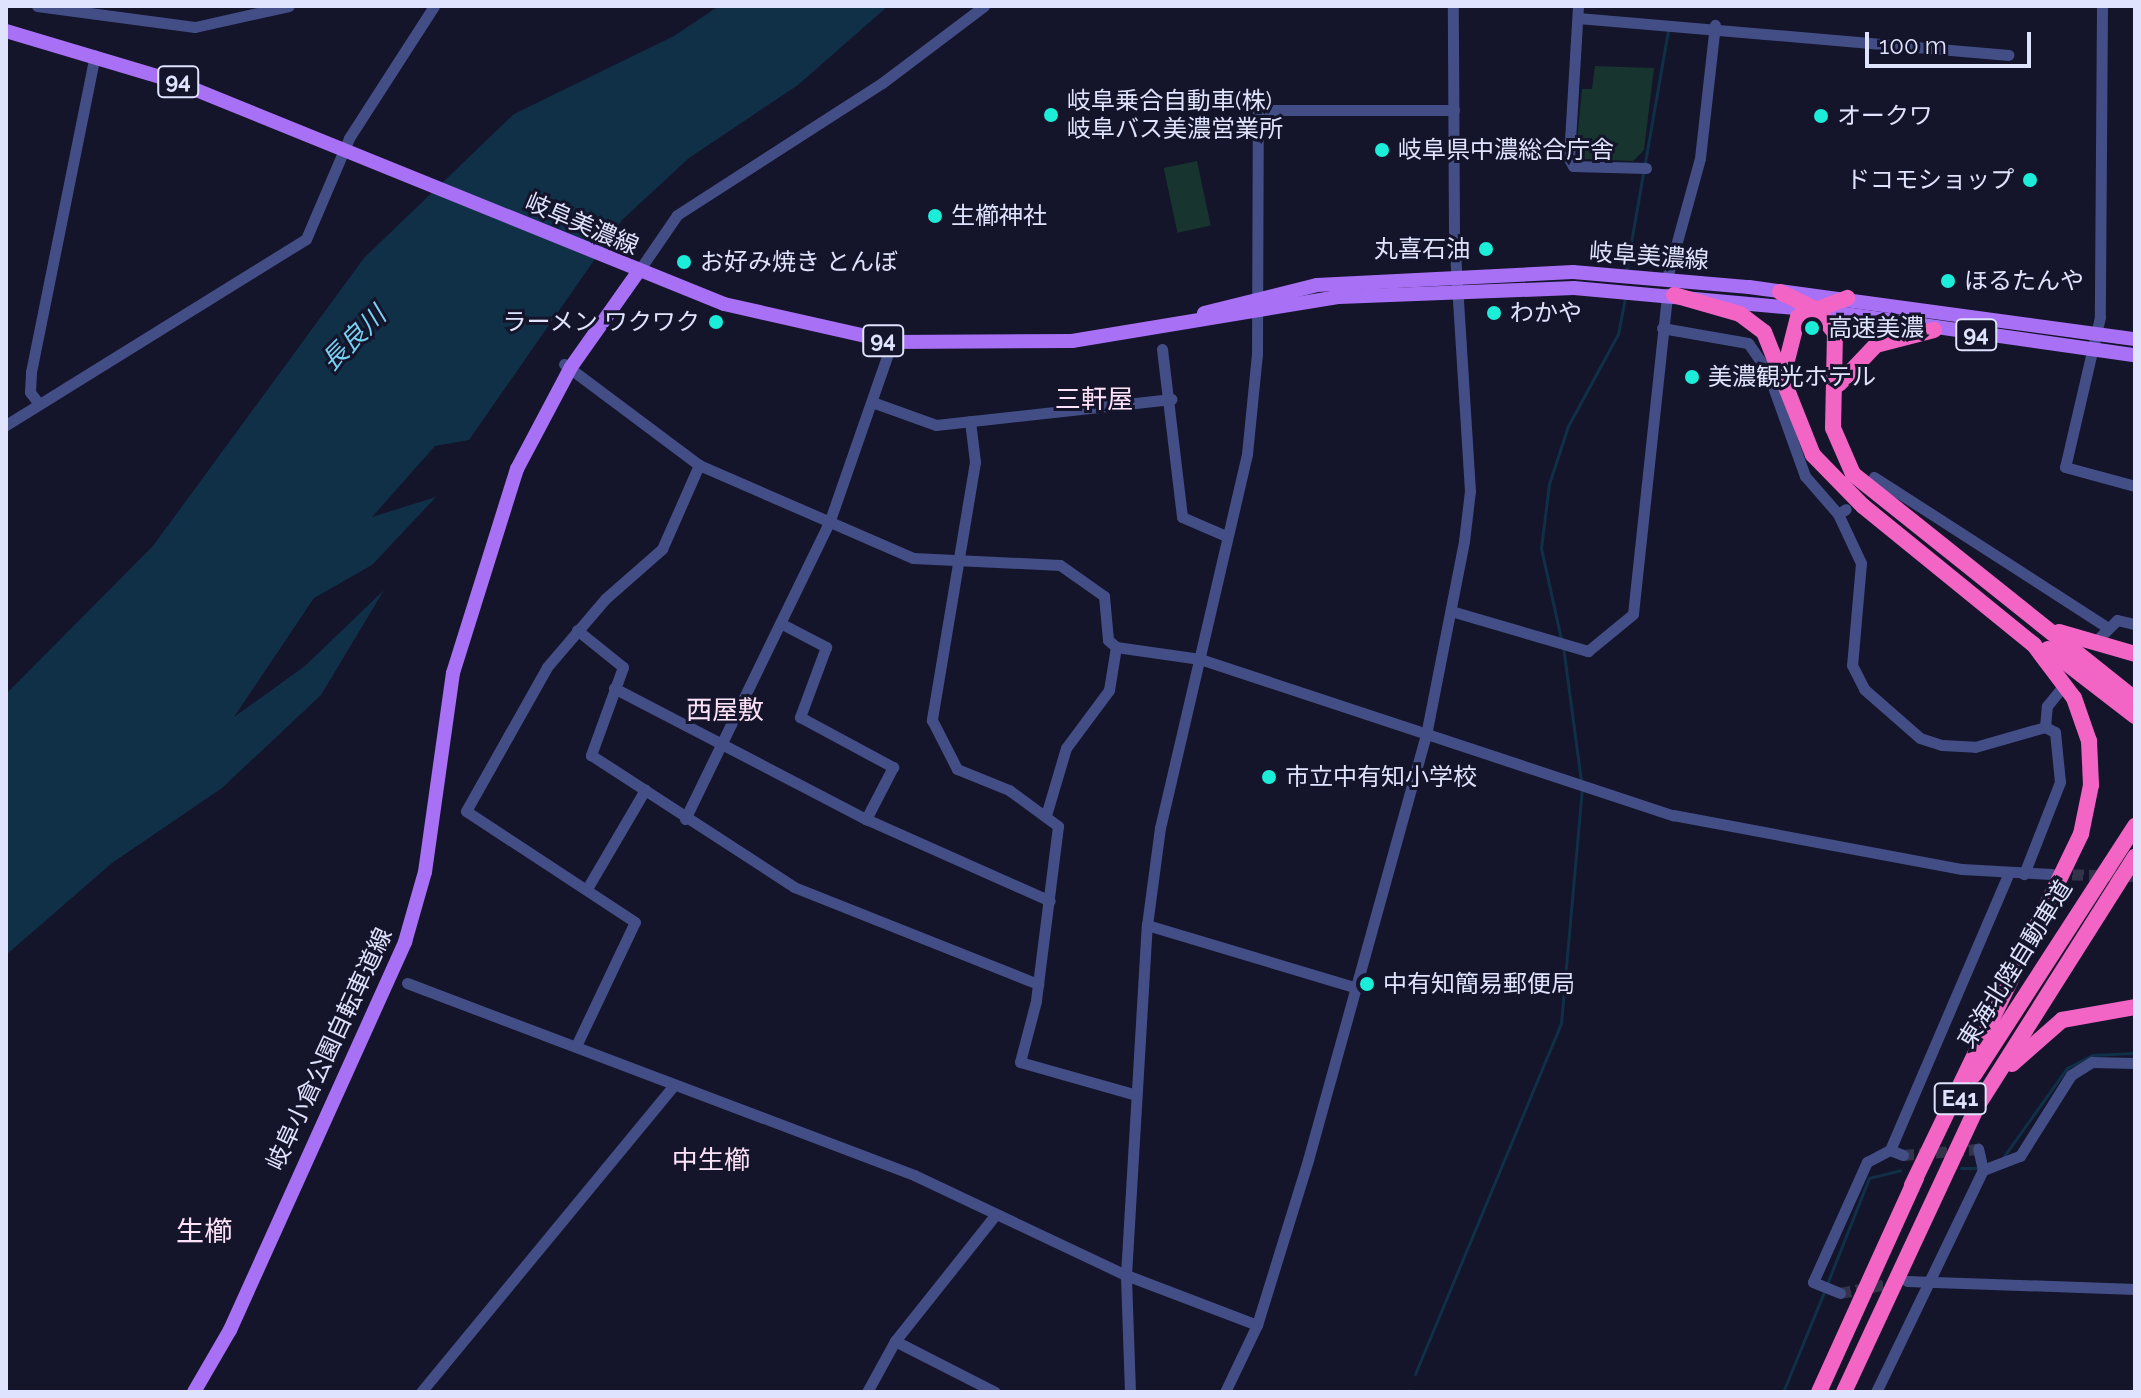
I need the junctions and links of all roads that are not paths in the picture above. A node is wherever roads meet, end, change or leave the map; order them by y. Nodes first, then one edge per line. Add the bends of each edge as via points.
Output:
1 (37, 6) edge
2 (289, 6) edge
3 (434, 6) edge
4 (984, 6) edge
5 (1453, 6) edge
6 (2102, 6) edge
7 (1578, 12) edge
8 (1715, 25) junction
9 (6, 31) edge
10 (95, 55) junction
11 (2008, 55) dead end
12 (1454, 110) junction
13 (344, 148) junction
14 (1646, 168) dead end
15 (638, 272) junction
16 (1667, 278) junction
17 (1457, 280) junction
18 (1780, 292) junction
19 (1671, 295) junction
20 (1847, 298) junction
21 (1258, 304) junction
22 (1817, 310) junction
23 (1662, 328) junction
24 (1934, 330) junction
25 (2098, 334) junction
26 (2135, 339) edge
27 (892, 342) junction
28 (1162, 349) dead end
29 (2095, 350) junction
30 (2135, 355) edge
31 (567, 366) junction
32 (1784, 385) junction
33 (1172, 399) junction
34 (1832, 400) junction
35 (872, 402) junction
36 (39, 404) junction
37 (970, 421) junction
38 (6, 425) edge
39 (699, 465) junction
40 (1874, 477) dead end
41 (2135, 486) edge
42 (829, 523) junction
43 (1226, 536) junction
44 (955, 564) junction
45 (2004, 606) junction
46 (1451, 611) junction
47 (782, 624) junction
48 (2135, 624) edge
49 (577, 630) junction
50 (1116, 647) junction
51 (2135, 654) edge
52 (1200, 659) junction
53 (614, 688) junction
54 (2061, 689) dead end
55 (2135, 699) edge
56 (2135, 716) edge
57 (2045, 727) junction
58 (1426, 735) junction
59 (725, 749) junction
60 (645, 790) junction
61 (1047, 812) junction
62 (685, 819) junction
63 (866, 819) junction
64 (2135, 826) edge
65 (2135, 857) edge
66 (2009, 873) junction
67 (2024, 874) junction
68 (2052, 874) tunnel mouth
69 (588, 887) junction
70 (1050, 901) junction
71 (1147, 925) junction
72 (407, 983) dead end
73 (1038, 984) junction
74 (1354, 987) junction
75 (2135, 1007) edge
76 (576, 1046) junction
77 (2135, 1063) edge
78 (673, 1086) junction
79 (1133, 1094) junction
80 (1890, 1150) junction
81 (1903, 1155) tunnel mouth
82 (1912, 1185) junction
83 (996, 1214) junction
84 (1126, 1275) junction
85 (1900, 1279) junction
86 (1929, 1279) junction
87 (2135, 1289) edge
88 (1836, 1291) dead end
89 (1257, 1325) junction
90 (895, 1341) junction
91 (194, 1392) edge
92 (421, 1392) edge
93 (867, 1392) edge
94 (995, 1392) edge
95 (1130, 1392) edge
96 (1225, 1392) edge
97 (1819, 1392) edge
98 (1844, 1392) edge
99 (1876, 1392) edge

1 - 2 street via 195,27
3 - 13 street
4 - 15 street via 882,83 677,215
5 - 12 street
6 - 25 street
7 - 8 street
7 - 14 street via 1569,159 1573,166
8 - 11 street
8 - 16 street via 1700,158
9 - 10 main road, 岐阜美濃線 / 94
10 - 13 main road, 岐阜美濃線 / 94
10 - 36 street via 31,372 30,392
12 - 17 street
12 - 21 street via 1258,110
13 - 15 main road, 岐阜美濃線 / 94
13 - 36 street via 314,224 292,250
15 - 27 main road, 岐阜美濃線 / 94 via 814,329
15 - 31 main road, 岐阜小倉公園自転車道線
16 - 17 main road, 岐阜美濃線 / 94
16 - 18 main road, 岐阜美濃線 / 94
17 - 19 main road, 岐阜美濃線 / 94
17 - 21 main road, 岐阜美濃線 / 94
17 - 46 street via 1470,491
18 - 20 main road, 岐阜美濃線 / 94
18 - 22 highway
19 - 22 main road, 岐阜美濃線 / 94
19 - 23 street
19 - 32 highway via 1754,322
20 - 22 highway
20 - 25 main road, 岐阜美濃線 / 94
21 - 27 main road, 岐阜美濃線 / 94 via 1072,341
21 - 43 street via 1247,454
22 - 24 main road, 岐阜美濃線 / 94
22 - 32 highway via 1798,317 1790,329
22 - 34 highway via 1835,333
23 - 46 street via 1637,606 1595,649
23 - 57 street via 1734,337 1760,355 1788,441 1842,512 1861,563 1852,665 1864,689 1920,738 1942,745 1995,744
24 - 29 main road, 岐阜美濃線 / 94
24 - 34 highway via 1892,337 1861,356
25 - 26 main road, 岐阜美濃線 / 94
25 - 29 street
27 - 35 street
28 - 33 street
29 - 30 main road, 岐阜美濃線 / 94
29 - 41 street via 2065,467
31 - 39 street
31 - 91 main road, 岐阜小倉公園自転車道線 via 517,469 468,621 436,771 425,872 405,942 230,1330
32 - 45 highway via 1801,436 1828,472
33 - 37 street
33 - 43 street via 1182,517
34 - 45 highway via 1837,443 1853,474
35 - 37 street via 936,425
35 - 42 street
36 - 38 street
37 - 44 street via 975,462
39 - 42 street
39 - 49 street via 648,569
40 - 48 street via 2103,632 2117,620
42 - 44 street via 913,558
42 - 47 street
43 - 52 street
44 - 50 street via 1060,565 1104,596 1108,640
44 - 61 street via 932,720 957,769
45 - 51 highway via 2084,644
45 - 55 highway
45 - 56 highway
45 - 82 highway via 2074,698 2089,741 2091,785 2069,861
46 - 58 street
47 - 59 street
47 - 63 street via 826,647 800,717 893,767
49 - 53 street via 623,667
49 - 69 street via 547,667 466,811
50 - 52 street
50 - 61 street via 1109,690 1066,748
52 - 58 street
52 - 71 street via 1160,828
53 - 59 street
53 - 60 street via 591,755
54 - 57 street via 2047,706
57 - 67 street via 2060,745 2060,782
58 - 66 street via 1589,790 1756,832
58 - 74 street
59 - 62 street
59 - 63 street
60 - 62 street
60 - 69 street
61 - 70 street via 1058,826
62 - 73 street via 794,887
63 - 70 street
64 - 82 highway, 東海北陸自動車道 / E41 via 2044,958
65 - 85 highway, 東海北陸自動車道 / E41 via 1978,1105
66 - 67 street
66 - 80 street
67 - 68 street
69 - 76 street via 635,922
70 - 73 street
71 - 74 street
71 - 79 street
72 - 76 street
73 - 79 street via 1020,1062
74 - 89 street
75 - 85 highway via 2082,1012 2024,1048
76 - 78 street
77 - 86 street via 2092,1062 2071,1075 2020,1156 1982,1162
78 - 83 street via 808,1133
78 - 92 street
79 - 84 street
80 - 81 street
80 - 88 street via 1867,1162 1813,1282
82 - 97 highway, 東海北陸自動車道 / E41
83 - 84 street
83 - 90 street
84 - 89 street
84 - 95 street
85 - 86 street
85 - 98 highway, 東海北陸自動車道 / E41
86 - 87 street
86 - 99 street
89 - 96 street
90 - 93 street
90 - 94 street

